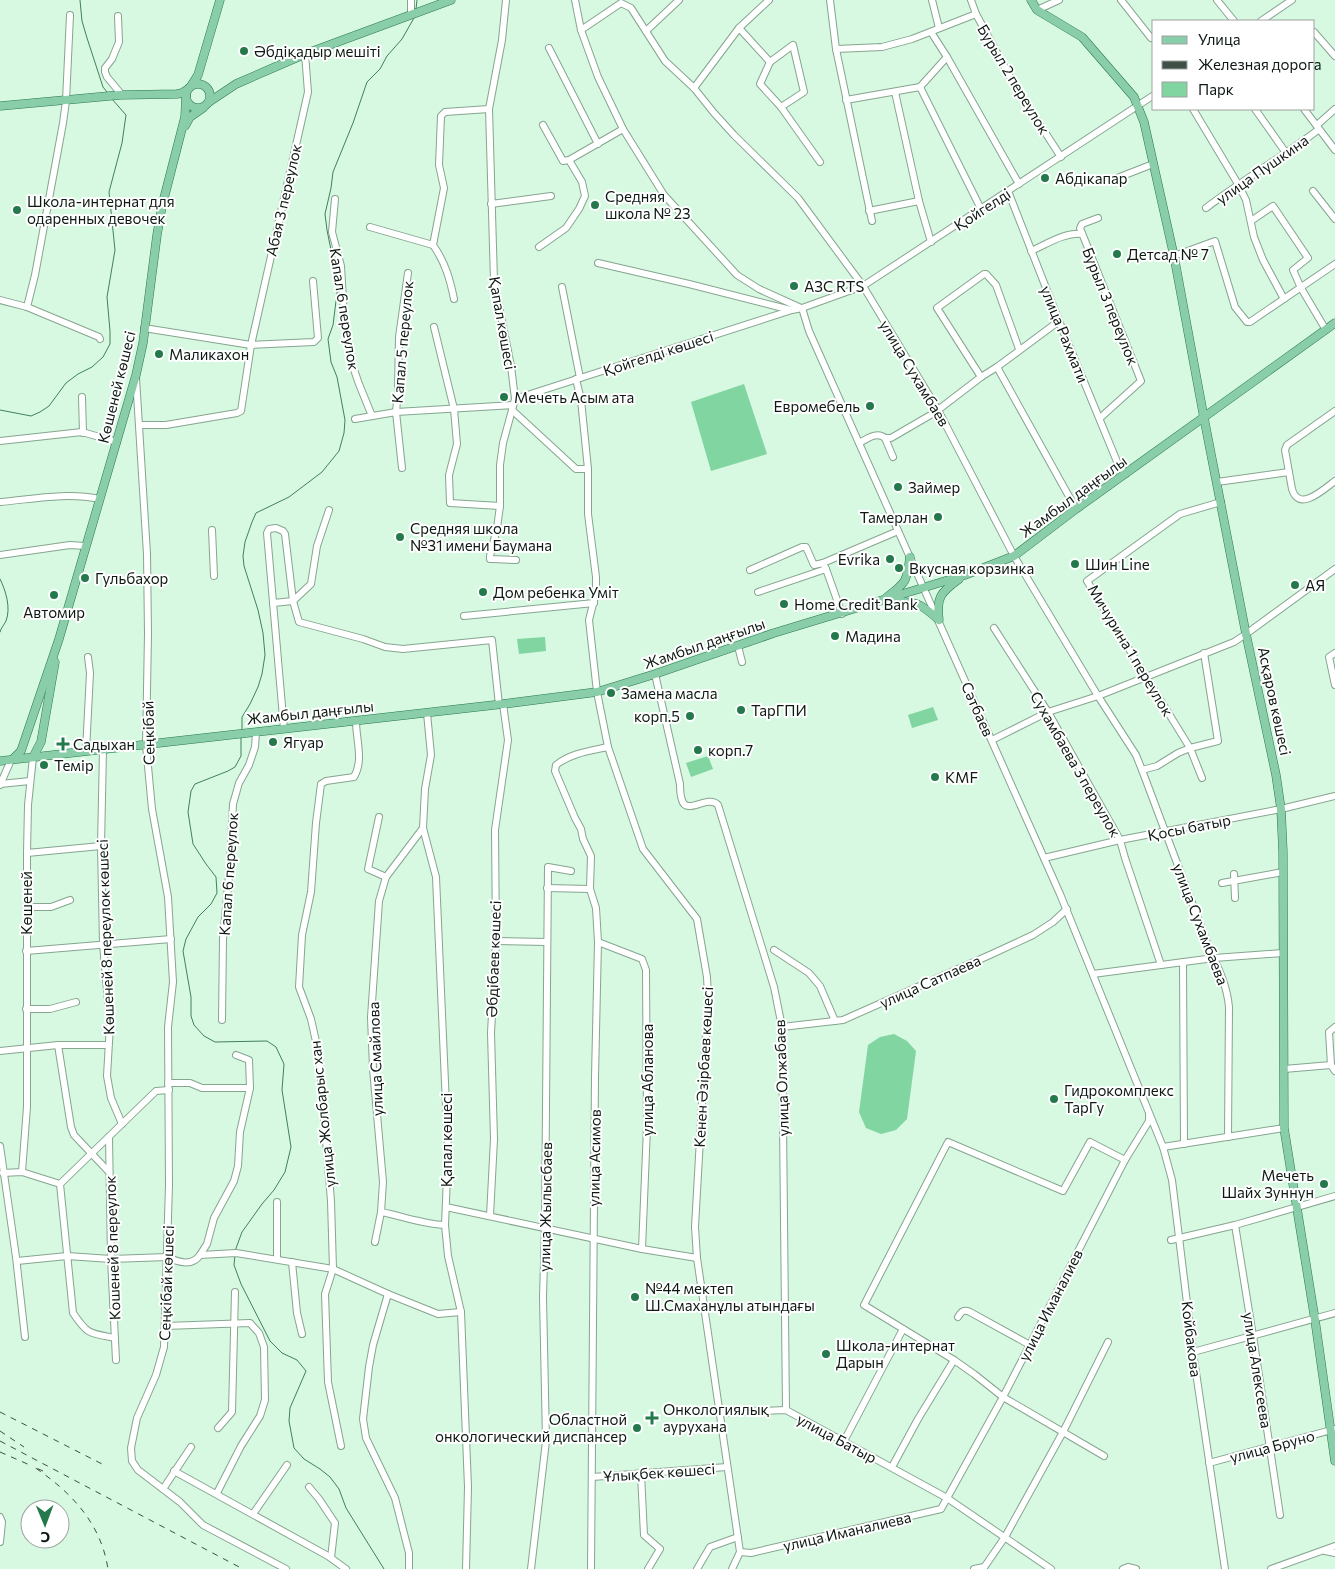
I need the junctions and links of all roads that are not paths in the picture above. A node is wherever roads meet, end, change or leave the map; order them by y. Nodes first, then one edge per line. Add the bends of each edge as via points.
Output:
1 (220, 0) edge
2 (412, 0) edge
3 (451, 0) edge
4 (506, 0) edge
5 (575, 0) edge
6 (679, 0) edge
7 (769, 0) edge
8 (830, 0) edge
9 (932, 0) edge
10 (971, 0) edge
11 (1031, 0) edge
12 (1059, 0) edge
13 (1121, 0) edge
14 (1217, 0) edge
15 (1292, 0) edge
16 (1037, 10) junction
17 (976, 14) junction
18 (70, 15) dead end
19 (411, 15) junction
20 (118, 16) dead end
21 (1233, 20) edge
22 (1262, 20) edge
23 (739, 28) junction
24 (939, 28) junction
25 (581, 30) junction
26 (646, 31) junction
27 (931, 32) junction
28 (1315, 33) edge
29 (1151, 38) dead end
30 (549, 48) dead end
31 (836, 49) junction
32 (305, 54) junction
33 (1335, 56) edge
34 (947, 57) junction
35 (770, 62) junction
36 (200, 68) junction
37 (236, 84) junction
38 (205, 85) junction
39 (920, 87) junction
40 (694, 88) junction
41 (895, 92) junction
42 (121, 95) junction
43 (165, 95) junction
44 (188, 96) junction
45 (1152, 96) edge
46 (846, 100) junction
47 (66, 101) junction
48 (206, 105) junction
49 (0, 106) edge
50 (781, 106) junction
51 (1138, 106) junction
52 (488, 109) junction
53 (1335, 109) edge
54 (1194, 110) edge
55 (1256, 110) edge
56 (1305, 110) edge
57 (543, 125) dead end
58 (1318, 127) junction
59 (623, 129) junction
60 (180, 137) junction
61 (598, 144) junction
62 (1335, 150) edge
63 (1286, 153) junction
64 (1060, 157) junction
65 (569, 160) junction
66 (820, 162) dead end
67 (1153, 164) junction
68 (1112, 180) dead end
69 (1019, 184) junction
70 (1238, 184) junction
71 (1008, 191) junction
72 (1313, 191) dead end
73 (551, 196) dead end
74 (335, 198) dead end
75 (919, 201) junction
76 (492, 204) junction
77 (1206, 208) dead end
78 (981, 209) junction
79 (870, 211) junction
80 (1098, 218) dead end
81 (1335, 219) edge
82 (872, 221) dead end
83 (1252, 221) junction
84 (370, 227) dead end
85 (1082, 234) junction
86 (931, 242) junction
87 (433, 244) junction
88 (539, 247) dead end
89 (1031, 251) junction
90 (1174, 256) junction
91 (598, 263) dead end
92 (1335, 264) edge
93 (408, 273) dead end
94 (314, 280) dead end
95 (863, 286) junction
96 (562, 287) dead end
97 (1301, 288) junction
98 (454, 299) dead end
99 (1284, 299) junction
100 (0, 300) edge
101 (28, 307) junction
102 (802, 308) junction
103 (792, 310) junction
104 (1059, 321) junction
105 (1335, 323) edge
106 (434, 327) dead end
107 (144, 328) junction
108 (1326, 330) junction
109 (100, 339) dead end
110 (251, 345) junction
111 (1019, 349) junction
112 (997, 367) junction
113 (136, 375) junction
114 (981, 377) junction
115 (578, 378) junction
116 (82, 398) dead end
117 (513, 405) junction
118 (454, 409) junction
119 (938, 410) junction
120 (1335, 411) edge
121 (396, 412) junction
122 (372, 416) junction
123 (1100, 418) junction
124 (1204, 418) junction
125 (355, 419) dead end
126 (140, 425) junction
127 (83, 432) junction
128 (885, 438) junction
129 (0, 441) edge
130 (117, 442) junction
131 (858, 443) junction
132 (893, 457) dead end
133 (402, 468) dead end
134 (588, 469) junction
135 (1289, 472) junction
136 (1126, 474) junction
137 (1335, 481) edge
138 (1217, 482) junction
139 (100, 499) junction
140 (0, 502) edge
141 (1221, 502) junction
142 (500, 506) junction
143 (1076, 509) junction
144 (329, 510) dead end
145 (212, 530) dead end
146 (898, 531) junction
147 (85, 546) junction
148 (0, 555) edge
149 (1014, 556) junction
150 (910, 558) junction
151 (516, 560) dead end
152 (825, 566) junction
153 (1335, 569) edge
154 (750, 570) dead end
155 (964, 575) junction
156 (214, 576) dead end
157 (924, 587) junction
158 (758, 592) dead end
159 (883, 600) junction
160 (292, 601) junction
161 (273, 603) junction
162 (594, 603) junction
163 (842, 614) junction
164 (464, 616) dead end
165 (938, 620) junction
166 (994, 628) dead end
167 (1246, 634) junction
168 (59, 639) junction
169 (738, 646) junction
170 (1204, 653) junction
171 (1335, 653) edge
172 (88, 657) dead end
173 (742, 662) dead end
174 (655, 674) junction
175 (1146, 676) junction
176 (1335, 685) edge
177 (597, 692) junction
178 (1098, 696) junction
179 (501, 704) junction
180 (427, 712) junction
181 (1048, 712) junction
182 (356, 721) junction
183 (284, 729) junction
184 (256, 732) junction
185 (26, 740) junction
186 (992, 740) junction
187 (146, 745) junction
188 (608, 747) junction
189 (1190, 748) junction
190 (103, 749) junction
191 (86, 751) junction
192 (33, 757) junction
193 (11, 760) junction
194 (0, 761) edge
195 (1142, 770) junction
196 (1202, 778) dead end
197 (30, 781) junction
198 (0, 784) edge
199 (1335, 796) edge
200 (1281, 809) junction
201 (379, 818) dead end
202 (424, 828) junction
203 (1166, 832) junction
204 (1120, 840) junction
205 (100, 846) junction
206 (27, 853) junction
207 (1044, 858) junction
208 (571, 871) dead end
209 (1283, 872) junction
210 (1234, 877) junction
211 (386, 878) junction
212 (1222, 883) dead end
213 (547, 888) junction
214 (590, 889) junction
215 (1235, 898) dead end
216 (70, 900) dead end
217 (26, 907) junction
218 (1067, 909) junction
219 (170, 939) junction
220 (496, 941) junction
221 (547, 942) junction
222 (598, 942) junction
223 (103, 944) junction
224 (774, 950) dead end
225 (26, 951) junction
226 (1283, 953) junction
227 (1214, 958) junction
228 (1183, 962) junction
229 (1161, 965) junction
230 (1093, 974) junction
231 (76, 1002) dead end
232 (26, 1009) junction
233 (222, 1020) dead end
234 (835, 1021) junction
235 (782, 1027) junction
236 (1335, 1027) edge
237 (58, 1045) junction
238 (108, 1045) junction
239 (26, 1048) junction
240 (0, 1051) edge
241 (236, 1055) dead end
242 (1284, 1068) junction
243 (1333, 1068) edge
244 (169, 1086) junction
245 (250, 1088) junction
246 (1150, 1111) junction
247 (122, 1124) junction
248 (1284, 1128) junction
249 (109, 1137) junction
250 (1228, 1137) junction
251 (1184, 1144) junction
252 (0, 1146) edge
253 (1163, 1147) junction
254 (92, 1153) junction
255 (1125, 1160) junction
256 (22, 1172) junction
257 (110, 1172) junction
258 (3, 1173) junction
259 (60, 1184) junction
260 (1335, 1196) edge
261 (277, 1202) dead end
262 (446, 1206) junction
263 (1297, 1207) junction
264 (381, 1212) junction
265 (490, 1216) junction
266 (444, 1225) junction
267 (1234, 1225) junction
268 (545, 1228) junction
269 (593, 1238) junction
270 (1179, 1238) junction
271 (1171, 1240) dead end
272 (375, 1242) dead end
273 (642, 1248) junction
274 (200, 1255) junction
275 (67, 1256) junction
276 (167, 1257) junction
277 (697, 1258) junction
278 (112, 1259) junction
279 (277, 1259) junction
280 (17, 1261) junction
281 (292, 1262) junction
282 (333, 1269) junction
283 (235, 1292) dead end
284 (388, 1294) junction
285 (461, 1312) junction
286 (1335, 1313) edge
287 (958, 1318) dead end
288 (1315, 1320) junction
289 (235, 1324) junction
290 (165, 1326) junction
291 (903, 1329) junction
292 (302, 1334) dead end
293 (1253, 1336) junction
294 (25, 1337) dead end
295 (115, 1338) junction
296 (1108, 1342) dead end
297 (1030, 1345) junction
298 (1193, 1352) junction
299 (116, 1360) dead end
300 (954, 1360) junction
301 (1003, 1397) junction
302 (786, 1410) junction
303 (719, 1412) junction
304 (218, 1428) dead end
305 (1333, 1430) edge
306 (1063, 1432) junction
307 (844, 1441) junction
308 (341, 1446) dead end
309 (191, 1447) dead end
310 (1270, 1447) junction
311 (1104, 1456) dead end
312 (1335, 1461) edge
313 (1210, 1463) junction
314 (287, 1465) dead end
315 (727, 1467) junction
316 (892, 1467) junction
317 (174, 1471) junction
318 (642, 1474) junction
319 (592, 1477) junction
320 (309, 1487) dead end
321 (163, 1489) junction
322 (217, 1493) junction
323 (947, 1498) junction
324 (253, 1514) junction
325 (1280, 1515) dead end
326 (0, 1517) edge
327 (738, 1537) junction
328 (1004, 1537) junction
329 (0, 1542) edge
330 (1335, 1546) edge
331 (1325, 1551) junction
332 (740, 1552) junction
333 (1335, 1553) edge
334 (331, 1558) junction
335 (983, 1568) edge
336 (286, 1569) edge
337 (346, 1569) edge
338 (409, 1569) edge
339 (466, 1569) edge
340 (531, 1569) edge
341 (591, 1569) edge
342 (648, 1569) edge
343 (697, 1569) edge
344 (732, 1569) edge
345 (974, 1569) edge
346 (1051, 1569) edge
347 (1123, 1569) edge
348 (1136, 1569) edge
349 (1225, 1569) edge
350 (1271, 1569) edge

1 - 36 main road
2 - 19 street
3 - 19 main road
4 - 52 street, Қапал көшесі via 502,40
5 - 25 street
6 - 26 street
7 - 23 street
8 - 31 street
9 - 24 street
10 - 17 street, Бурыл 2 переулок
11 - 16 main road, Асқаров көшесі
12 - 16 street
13 - 29 street
14 - 21 street
15 - 22 street
16 - 51 main road, Асқаров көшесі via 1082,37 1134,97
17 - 24 street
17 - 64 street, Бурыл 2 переулок via 1015,86
18 - 47 street
19 - 32 main road
20 - 42 street via 119,42 105,72
23 - 35 street
23 - 40 street
24 - 27 street
25 - 26 street, улица Сухамбаев via 621,3 631,8
25 - 59 street via 598,77
26 - 40 street, улица Сухамбаев via 665,61
27 - 31 street via 882,47
27 - 34 street
28 - 33 street
30 - 61 street
31 - 46 street
32 - 37 main road
32 - 110 street, Абая 3 переулок via 308,92
34 - 39 street
34 - 69 street
35 - 50 street via 760,84
35 - 50 street via 794,45 804,92
36 - 38 main road via 200,77
36 - 44 main road
37 - 38 main road via 219,88
37 - 48 main road
38 - 44 main road via 197,84
38 - 48 main road via 211,95
39 - 41 street
39 - 78 street
40 - 95 street, улица Сухамбаев via 727,127 798,198
41 - 46 street
41 - 75 street
42 - 43 main road
42 - 47 main road
43 - 44 main road
43 - 44 main road via 182,93
44 - 48 main road via 194,108
44 - 60 main road
45 - 51 street, Қойгелді
46 - 79 street
47 - 49 main road
47 - 101 street
48 - 60 main road via 190,118
50 - 66 street
51 - 64 street, Қойгелді
51 - 67 main road, Асқаров көшесі
52 - 76 street, Қапал көшесі
52 - 87 street via 445,112 442,116 439,165 444,188
53 - 58 street, улица Пушкина
54 - 70 street
55 - 63 street
56 - 58 street
57 - 65 street via 563,161
58 - 62 street
58 - 63 street, улица Пушкина
59 - 61 street
59 - 102 street via 664,195 737,275
60 - 107 main road, Көшеней көшесі via 162,206
61 - 65 street
63 - 70 street, улица Пушкина
64 - 69 street, Қойгелді
65 - 88 street via 582,182 584,196 566,228
67 - 68 street
67 - 90 main road, Асқаров көшесі
69 - 71 street, Қойгелді
70 - 77 street, улица Пушкина
70 - 83 street
71 - 78 street, Қойгелді
71 - 89 street, улица Рахмати
72 - 81 street
73 - 76 street
74 - 122 street, Капал 6 переулок via 332,232 340,266 352,364
75 - 79 street
75 - 86 street
76 - 117 street, Қапал көшесі via 494,280 511,366
78 - 86 street, Қойгелді
79 - 82 street
80 - 85 street, Бурыл 3 переулок via 1080,227
83 - 97 street via 1273,206 1308,258 1293,270
83 - 99 street via 1263,260
84 - 87 street
85 - 89 street via 1062,237
85 - 123 street, Бурыл 3 переулок via 1141,380
86 - 95 street, Қойгелді
87 - 98 street via 448,273
89 - 104 street, улица Рахмати
90 - 99 street via 1215,241 1235,307 1247,322
90 - 124 main road, Асқаров көшесі
91 - 103 street
92 - 97 street
93 - 121 street, Капал 5 переулок via 399,337
94 - 110 street via 316,341
95 - 102 street, Қойгелді
95 - 119 street, улица Сухамбаев
96 - 115 street, Кенен Әзірбаев көшесі
97 - 99 street
97 - 108 street
100 - 101 street
101 - 109 street
102 - 103 street, Қойгелді көшесі
102 - 131 street, Сәтбаев
103 - 115 street, Қойгелді көшесі
104 - 111 street
104 - 123 street, улица Рахмати
105 - 108 main road, Жамбыл даңғылы
106 - 118 street
107 - 110 street
107 - 113 main road, Көшеней көшесі
108 - 124 main road, Жамбыл даңғылы
110 - 126 street, Абая 3 переулок via 241,411 166,425
111 - 112 street
111 - 114 street via 996,285 984,274 937,308
112 - 114 street
112 - 143 street
113 - 126 street, Сеңкібай
113 - 130 main road, Көшеней көшесі
114 - 119 street
115 - 117 street, Қойгелді көшесі
115 - 134 street, Кенен Әзірбаев көшесі
116 - 127 street
117 - 118 street, Қойгелді көшесі
117 - 134 street via 576,469
117 - 142 street, Қапал көшесі via 500,465
118 - 121 street, Қойгелді көшесі
118 - 142 street via 457,444 450,475 450,503
119 - 128 street via 895,436
119 - 149 street, улица Сухамбаев
120 - 135 street via 1286,446
121 - 122 street, Қойгелді көшесі
121 - 133 street, Капал 5 переулок
122 - 125 street, Қойгелді көшесі
123 - 136 street, улица Рахмати via 1118,464
124 - 136 main road, Жамбыл даңғылы
124 - 138 main road, Асқаров көшесі
126 - 187 street, Сеңкібай via 147,554
127 - 129 street
127 - 130 street
128 - 131 street via 876,434
128 - 132 street
130 - 139 main road, Көшеней көшесі
131 - 146 street, Сәтбаев
134 - 162 street, Кенен Әзірбаев көшесі via 588,514 596,577
135 - 137 street via 1294,495 1304,500
135 - 138 street
136 - 143 main road, Жамбыл даңғылы
138 - 141 main road, Асқаров көшесі
139 - 140 street via 84,496
139 - 147 main road, Көшеней көшесі
141 - 167 main road, Асқаров көшесі
141 - 175 street, Мичурина 1 переулок via 1180,514 1088,581
142 - 151 street, Қапал көшесі via 490,559
143 - 149 main road, Жамбыл даңғылы
144 - 160 street via 317,546 312,584
145 - 156 street
146 - 150 street, Сәтбаев
146 - 152 street
147 - 148 street via 70,545
147 - 168 main road, Көшеней көшесі
149 - 155 main road, Жамбыл даңғылы
149 - 178 street, улица Сухамбаев
150 - 157 street, Сәтбаев
150 - 159 main road via 906,579
152 - 154 street via 814,565 806,547 802,547
152 - 158 street
152 - 163 street
153 - 167 street
155 - 157 main road, Жамбыл даңғылы
155 - 165 main road via 939,598
157 - 159 main road, Жамбыл даңғылы
157 - 165 street, Сәтбаев
159 - 163 main road, Жамбыл даңғылы
159 - 165 main road via 916,603
160 - 161 street
160 - 161 street via 285,534 276,528 269,529 267,533
160 - 179 street, Әбдібаев көшесі via 299,622 385,647 419,649 492,640
161 - 183 street
162 - 164 street
162 - 177 street, Кенен Әзірбаев көшесі via 590,620
163 - 169 main road, Жамбыл даңғылы
165 - 186 street, Сәтбаев
166 - 181 street, Сухамбаева 3 переулок
167 - 170 street
167 - 200 main road, Асқаров көшесі
168 - 185 main road, Көшеней көшесі
168 - 192 main road, Көшеней көшесі via 41,742
169 - 173 street
169 - 174 main road, Жамбыл даңғылы
170 - 175 street
170 - 189 street via 1218,741
171 - 176 street via 1329,657
172 - 191 street
174 - 177 main road, Жамбыл даңғылы
174 - 235 street, улица Олжабаев via 682,801 688,807 711,801 718,805 774,987
175 - 178 street
175 - 189 street, Мичурина 1 переулок
177 - 179 main road, Жамбыл даңғылы
177 - 188 street, Кенен Әзірбаев көшесі
178 - 181 street
178 - 195 street, улица Сухамбаев via 1136,755
179 - 180 main road, Жамбыл даңғылы
179 - 220 street, Әбдібаев көшесі via 508,740 495,830
180 - 182 main road, Жамбыл даңғылы
180 - 202 street, Қапал көшесі via 431,755 425,789
181 - 186 street
181 - 204 street, Сухамбаева 3 переулок
182 - 183 main road, Жамбыл даңғылы
182 - 282 street, улица Жолбарыс хан via 359,762 354,777 321,784 311,892 302,935 299,987 312,1019 319,1055
183 - 184 main road, Жамбыл даңғылы
184 - 187 main road, Жамбыл даңғылы
184 - 233 street, Капал 6 переулок via 255,747 233,804 223,939
185 - 192 main road
185 - 193 main road, Көшеней көшесі via 21,751
186 - 207 street, Сәтбаев
187 - 190 main road, Жамбыл даңғылы
187 - 219 street, Сеңкібай via 152,809 168,897
188 - 214 street, улица Асимов via 578,753 563,760 556,765 555,772 591,856
188 - 277 street, Кенен Әзірбаев көшесі via 643,849 697,919 708,997 695,1226
189 - 195 street via 1157,766
189 - 196 street, Мичурина 1 переулок
190 - 191 main road, Жамбыл даңғылы
190 - 205 street, Көшеней 8 переулок көшесі
191 - 192 main road, Жамбыл даңғылы
192 - 193 main road, Жамбыл даңғылы
192 - 197 street, Көшеней
193 - 194 main road, Жамбыл даңғылы
193 - 198 street
195 - 203 street, улица Сухамбаев
197 - 198 street
197 - 206 street, Көшеней
199 - 200 street, Қосы батыр
200 - 203 street, Қосы батыр
200 - 209 main road, Асқаров көшесі
201 - 211 street via 368,870
202 - 211 street, улица Смайлова
202 - 262 street, Қапал көшесі via 436,877 448,1151
203 - 204 street, Қосы батыр
203 - 227 street, улица Сухамбаева
204 - 207 street, Қосы батыр
204 - 229 street, Сухамбаева 3 переулок
205 - 206 street
205 - 223 street, Көшеней 8 переулок көшесі
206 - 217 street, Көшеней
207 - 218 street, Сәтбаев
208 - 213 street, улица Жылысбаев via 548,867
209 - 210 street
209 - 226 main road, Асқаров көшесі
210 - 212 street
210 - 215 street
211 - 264 street, улица Смайлова via 379,901 371,1017 382,1182
213 - 214 street
213 - 221 street, улица Жылысбаев
214 - 222 street, улица Асимов via 596,908
216 - 217 street via 51,907
217 - 225 street, Көшеней
218 - 230 street, Сәтбаев
218 - 234 street, улица Сатпаева via 1033,935
219 - 223 street
219 - 244 street, Сеңкібай via 173,982 168,1027
220 - 221 street
220 - 265 street, Әбдібаев көшесі via 491,1033 494,1138
221 - 268 street, улица Жылысбаев
222 - 269 street, улица Асимов
222 - 273 street, улица Абланова via 642,958 646,970 647,1127
223 - 225 street
223 - 238 street, Көшеней 8 переулок көшесі via 110,1025
224 - 234 street via 809,973 820,986
225 - 232 street, Көшеней
226 - 227 street
226 - 242 main road, Асқаров көшесі
227 - 228 street
227 - 250 street, улица Сухамбаева via 1228,999
228 - 229 street
228 - 251 street
229 - 230 street
230 - 246 street, Сәтбаев
231 - 232 street via 50,1009
232 - 239 street, Көшеней
234 - 235 street, улица Сатпаева
235 - 302 street, улица Олжабаев
236 - 243 street via 1329,1032
237 - 238 street
237 - 239 street
237 - 254 street via 71,1127 74,1135
238 - 247 street, Көшеней 8 переулок көшесі via 111,1098
239 - 240 street
239 - 256 street via 27,1107
241 - 245 street via 250,1060
242 - 243 street
242 - 248 main road, Асқаров көшесі
244 - 245 street via 190,1083 202,1088
244 - 247 street via 156,1091
244 - 276 street, Сеңкібай көшесі
245 - 274 street via 234,1181 214,1218 207,1244
246 - 253 street, Койбакова
246 - 255 street, улица Иманалиев via 1149,1121
247 - 249 street
248 - 250 street
248 - 263 main road, Асқаров көшесі
249 - 254 street
249 - 257 street, Кошеней 8 переулок
250 - 251 street
251 - 253 street
252 - 258 street
253 - 270 street, Койбакова via 1172,1180
254 - 257 street
254 - 259 street
255 - 291 street via 1090,1142 1063,1191 948,1142 864,1305
255 - 297 street, улица Иманалиев
256 - 258 street
256 - 259 street
257 - 278 street, Кошеней 8 переулок
258 - 280 street
259 - 275 street
260 - 263 street
261 - 279 street
262 - 265 street
262 - 266 street, Қапал көшесі
263 - 267 street
263 - 288 main road, Асқаров көшесі
264 - 266 street
264 - 272 street, улица Смайлова
265 - 268 street
266 - 285 street, Қапал көшесі
267 - 270 street
267 - 293 street, улица Алексеева
268 - 269 street
268 - 340 street, улица Жылысбаев via 546,1441
269 - 273 street
269 - 319 street, улица Асимов
270 - 271 street
270 - 298 street, Койбакова
273 - 277 street
274 - 276 street via 193,1262
274 - 279 street via 236,1253
275 - 278 street
275 - 280 street
275 - 295 street via 74,1314 84,1330
276 - 278 street
276 - 290 street, Сеңкібай көшесі
277 - 303 street, Кенен Әзірбаев көшесі
278 - 295 street, Кошеней 8 переулок
279 - 281 street
280 - 294 street
281 - 282 street
281 - 292 street
282 - 284 street
282 - 308 street, улица Жолбарыс хан via 325,1294 328,1382
283 - 289 street
284 - 285 street via 438,1314
284 - 338 street via 369,1367 362,1419 366,1438 395,1498 409,1553
285 - 339 street, Қапал көшесі via 468,1488
286 - 288 street
287 - 297 street via 966,1310
288 - 293 street
288 - 305 main road, Асқаров көшесі
289 - 290 street
289 - 304 street via 232,1412
289 - 322 street via 250,1323 259,1333 264,1347 265,1400 260,1416
290 - 321 street, Сеңкібай көшесі via 164,1347 156,1375 136,1418 131,1448 132,1461 138,1470
291 - 300 street
291 - 307 street
293 - 298 street
293 - 310 street, улица Алексеева
295 - 299 street, Кошеней 8 переулок
296 - 306 street
297 - 301 street, улица Иманалиев
298 - 313 street, Койбакова
300 - 301 street
300 - 316 street
301 - 306 street
301 - 323 street, улица Иманалиев
302 - 303 street, улица Батыр
302 - 307 street, улица Батыр
303 - 315 street, Кенен Әзірбаев көшесі
305 - 310 street, улица Бруно
305 - 312 main road, Асқаров көшесі
306 - 311 street
306 - 328 street
307 - 316 street, улица Батыр
309 - 317 street
310 - 313 street, улица Бруно
310 - 325 street, улица Алексеева
313 - 349 street, Койбакова
314 - 324 street
315 - 318 street, Ұлықбек көшесі
315 - 327 street, Кенен Әзірбаев көшесі
316 - 323 street, улица Батыр
317 - 321 street
317 - 322 street
318 - 319 street, Ұлықбек көшесі
318 - 342 street via 644,1535 660,1549
319 - 341 street, улица Асимов
320 - 334 street via 335,1523
321 - 336 street, Сеңкібай көшесі via 203,1526
322 - 324 street
323 - 328 street, улица Батыр
323 - 332 street, улица Иманалиева via 941,1509 751,1553
324 - 334 street
326 - 329 street
327 - 332 street, Кенен Әзірбаев көшесі
327 - 343 street via 710,1547
328 - 335 street
328 - 346 street, улица Батыр
330 - 331 street
331 - 333 street
331 - 350 street
332 - 344 street
334 - 337 street
335 - 345 street
347 - 348 street

